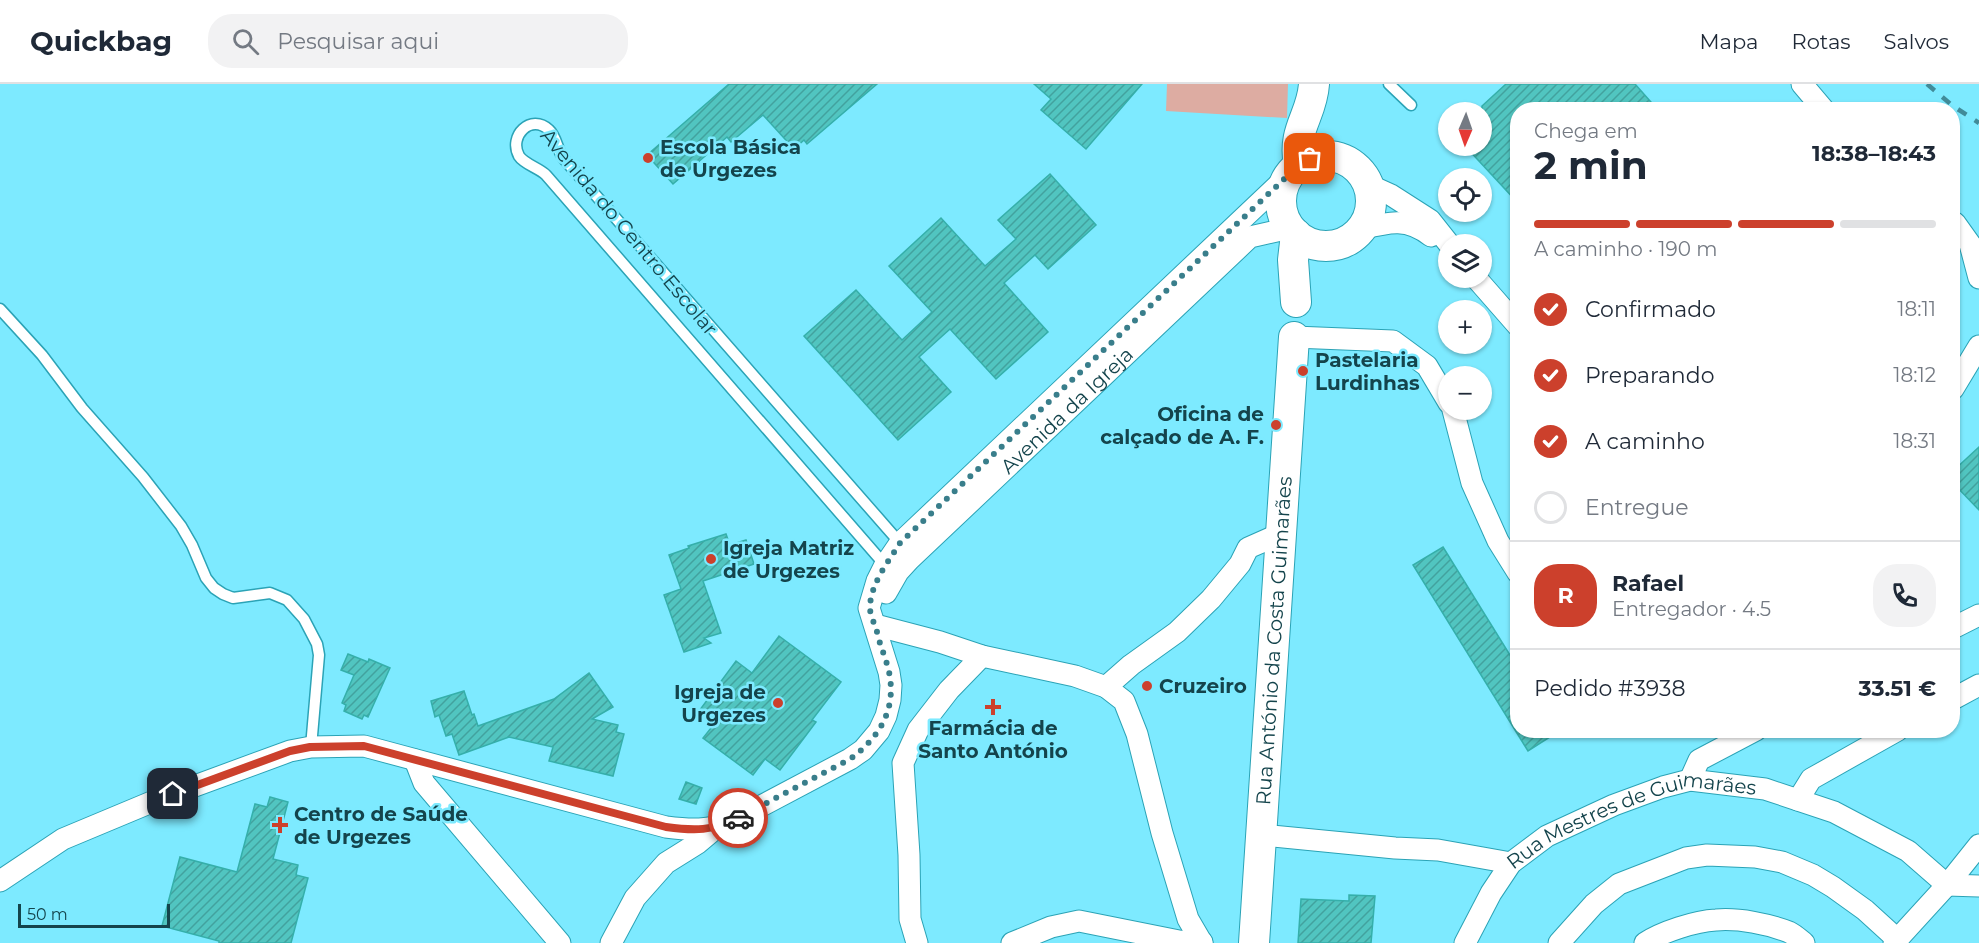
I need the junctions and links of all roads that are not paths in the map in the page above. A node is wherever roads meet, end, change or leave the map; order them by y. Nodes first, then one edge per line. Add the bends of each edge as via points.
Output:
1 (1389, 84) edge
2 (1802, 84) edge
3 (1314, 90) edge
4 (1817, 102) edge
5 (1411, 105) dead end
6 (1336, 157) junction
7 (1295, 168) junction
8 (1369, 185) junction
9 (1960, 225) edge
10 (1361, 229) junction
11 (1960, 230) edge
12 (1293, 231) junction
13 (1441, 234) edge
14 (1979, 234) edge
15 (1438, 241) edge
16 (1324, 246) junction
17 (1979, 278) edge
18 (1485, 288) edge
19 (0, 309) edge
20 (1510, 317) edge
21 (1294, 337) joint
22 (1979, 346) edge
23 (1979, 374) edge
24 (1960, 379) edge
25 (1438, 384) edge
26 (1960, 386) edge
27 (1456, 420) edge
28 (1282, 533) junction
29 (900, 543) junction
30 (1510, 560) edge
31 (885, 565) junction
32 (1979, 615) edge
33 (1960, 624) edge
34 (875, 625) junction
35 (982, 657) junction
36 (1979, 685) edge
37 (1106, 687) junction
38 (1960, 695) edge
39 (1741, 738) edge
40 (1884, 738) edge
41 (873, 740) junction
42 (310, 747) junction
43 (415, 760) junction
44 (903, 763) junction
45 (1690, 780) junction
46 (1798, 800) junction
47 (666, 827) junction
48 (717, 827) junction
49 (1262, 835) junction
50 (1979, 844) edge
51 (666, 863) junction
52 (1511, 863) junction
53 (0, 881) edge
54 (1947, 885) junction
55 (1979, 886) edge
56 (1896, 941) edge
57 (560, 943) edge
58 (611, 943) edge
59 (917, 943) edge
60 (1012, 943) edge
61 (1202, 943) edge
62 (1254, 943) edge
63 (1465, 943) edge
64 (1559, 943) edge
65 (1645, 943) edge
66 (1804, 943) edge

1 - 5 lane
2 - 4 street
3 - 6 main road
3 - 7 main road via 1299,132
6 - 7 main road via 1310,159
6 - 8 main road via 1362,172
7 - 12 main road via 1284,185 1281,200 1283,215
7 - 29 street, Avenida da Igreja
8 - 10 main road via 1372,200
8 - 13 street via 1430,220
9 - 14 street
10 - 15 street via 1389,222 1407,223
10 - 16 main road via 1351,239
11 - 17 street via 1970,243
12 - 16 main road via 1309,243
12 - 16 main road via 1296,302 1307,269
12 - 34 street, Avenida da Igreja via 1251,237 909,560 889,585
18 - 20 street
19 - 42 lane via 144,477 181,526 214,588 233,598 270,592 287,600 304,619 319,655
21 - 25 street via 1394,341 1427,366
21 - 28 main road, Rua António da Costa Guimarães
22 - 24 street
23 - 26 street
27 - 30 street via 1472,483
28 - 37 street via 1248,548 1212,599 1177,632
28 - 49 main road, Rua António da Costa Guimarães
29 - 31 street, Avenida da Igreja
29 - 31 lane, Avenida do Centro Escolar via 564,159 547,128 533,124 525,127 517,139 520,159 546,175
31 - 34 street, Avenida da Igreja via 869,608
32 - 33 street
34 - 35 street
34 - 41 street, Avenida da Igreja via 889,672 890,700
35 - 37 street via 1075,676
35 - 44 street via 949,690 918,730
36 - 38 street
37 - 61 street via 1124,701 1137,734 1188,919
39 - 45 street via 1699,760
40 - 46 street via 1811,779
41 - 44 street
41 - 48 street via 850,759
42 - 43 street via 364,746
42 - 53 street via 269,758 63,839
43 - 47 street
43 - 57 street via 424,783
44 - 59 street via 910,920
45 - 46 street, Rua Mestres de Guimarães via 1765,789
45 - 52 street, Rua Mestres de Guimarães via 1614,805 1556,831
46 - 54 street, Rua Mestres de Guimarães via 1834,812 1908,851
47 - 48 street
47 - 51 street
48 - 51 street
49 - 52 street, Rua Mestres de Guimarães via 1438,850
49 - 62 main road, Rua António da Costa Guimarães
50 - 54 street
51 - 58 street via 636,898
52 - 63 street
54 - 55 street
54 - 56 street
56 - 64 street via 1864,910 1812,875 1782,862 1707,855 1686,858 1620,884 1594,904
60 - 61 street via 1051,927 1079,921
65 - 66 street via 1717,919 1766,926 1791,933

